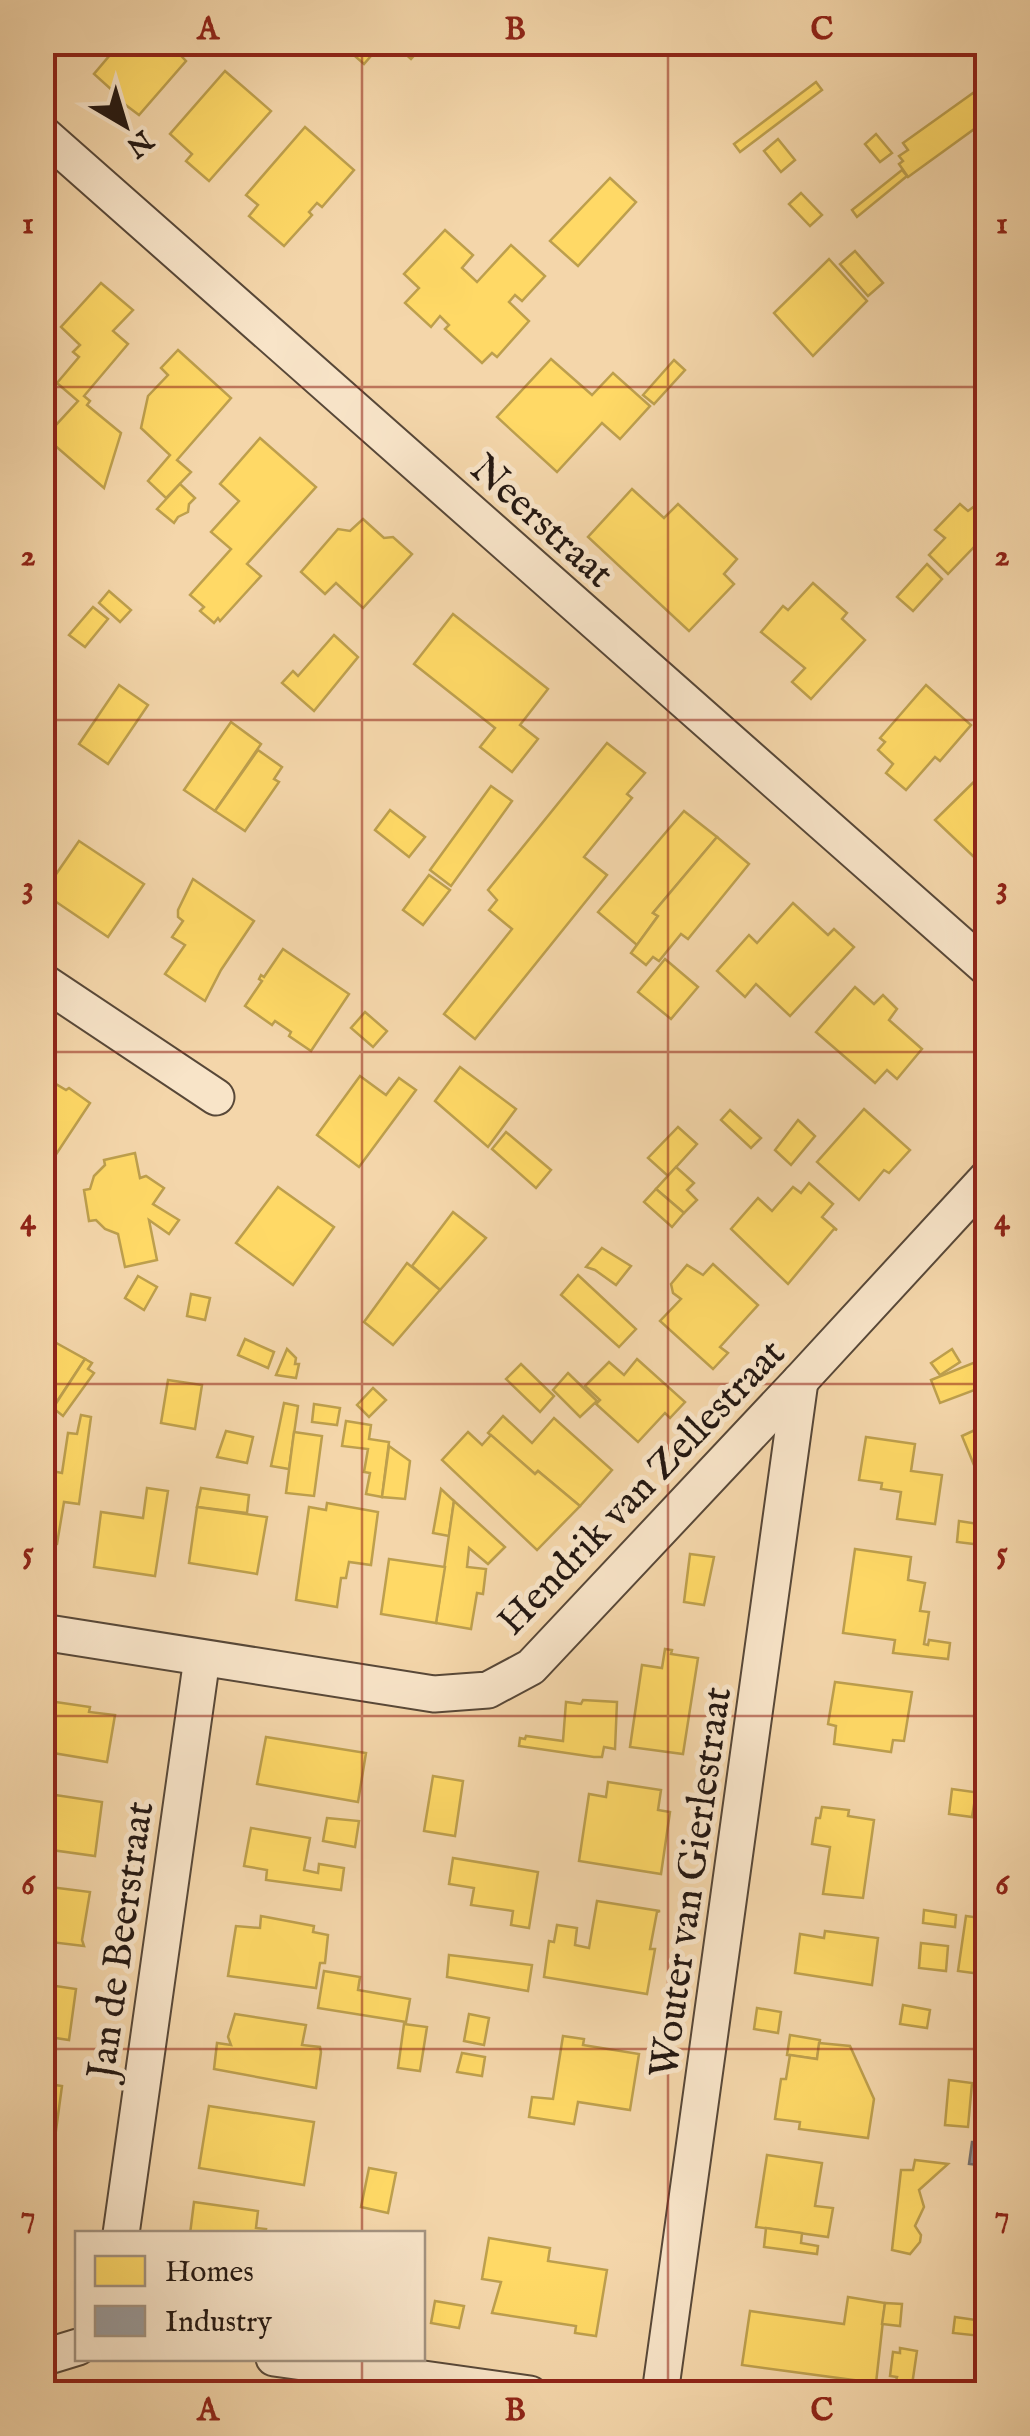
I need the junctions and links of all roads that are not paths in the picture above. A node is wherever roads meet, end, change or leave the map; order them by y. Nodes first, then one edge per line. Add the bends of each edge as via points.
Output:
1 (42, 133) edge
2 (988, 970) edge
3 (42, 980) edge
4 (216, 1097) dead end
5 (988, 1177) edge
6 (800, 1382) junction
7 (42, 1632) edge
8 (202, 1658) junction
9 (121, 2231) edge
10 (75, 2347) edge
11 (42, 2358) edge
12 (295, 2361) edge
13 (530, 2394) edge
14 (660, 2394) edge

1 - 2 street, Neerstraat
3 - 4 street
5 - 6 street, Hendrik van Zellestraat
6 - 8 street, Hendrik van Zellestraat via 530,1666 488,1690 434,1694
6 - 14 street, Wouter van Gierlestraat
7 - 8 street, Hendrik van Zellestraat
8 - 9 street, Jan de Beerstraat
10 - 11 street
12 - 13 street

